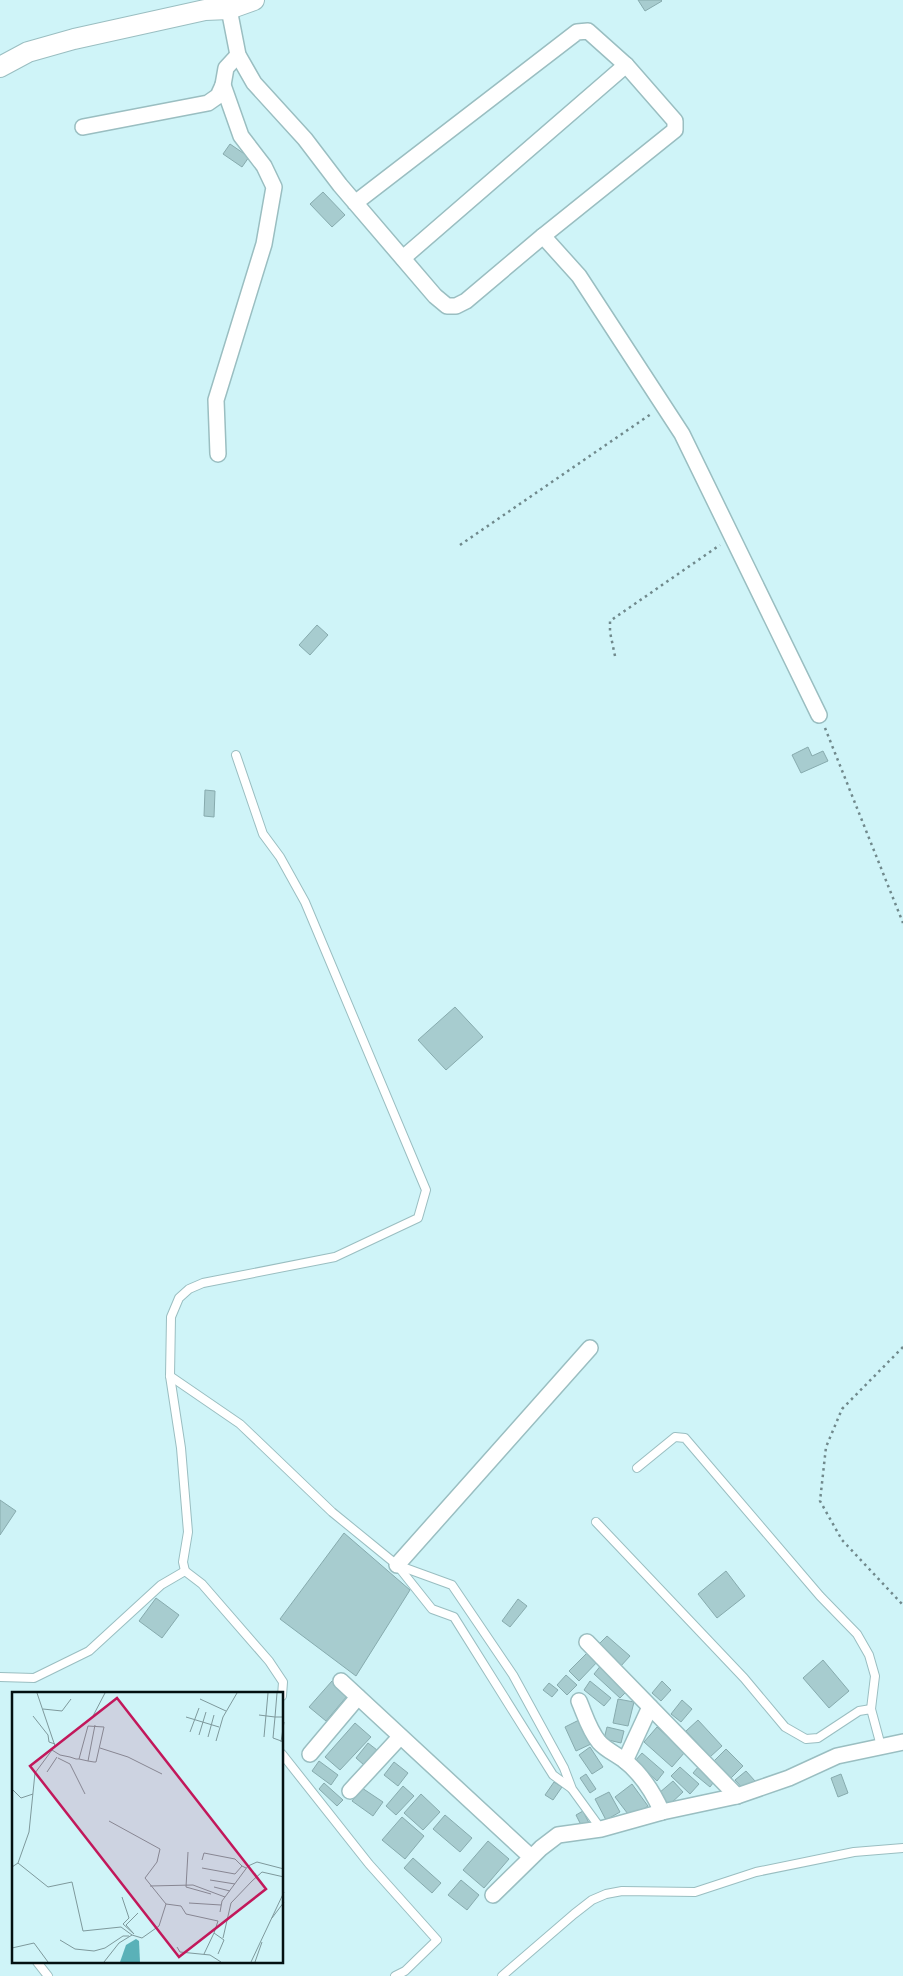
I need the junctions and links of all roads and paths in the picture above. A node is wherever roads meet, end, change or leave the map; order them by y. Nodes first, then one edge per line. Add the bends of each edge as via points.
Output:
1 (254, 0) edge
2 (229, 9) junction
3 (238, 55) junction
4 (626, 65) junction
5 (0, 67) edge
6 (223, 85) junction
7 (83, 127) dead end
8 (355, 203) junction
9 (544, 236) junction
10 (403, 258) junction
11 (663, 406) junction
12 (218, 454) dead end
13 (732, 537) junction
14 (460, 545) dead end
15 (615, 656) dead end
16 (819, 714) joint
17 (236, 755) dead end
18 (903, 923) edge
19 (903, 1347) edge
20 (590, 1348) dead end
21 (170, 1376) junction
22 (637, 1468) dead end
23 (596, 1522) dead end
24 (398, 1565) junction
25 (185, 1571) junction
26 (903, 1605) edge
27 (587, 1642) dead end
28 (0, 1677) edge
29 (341, 1681) dead end
30 (282, 1692) edge
31 (358, 1697) junction
32 (579, 1701) dead end
33 (650, 1707) junction
34 (871, 1709) junction
35 (400, 1737) junction
36 (903, 1742) edge
37 (881, 1746) junction
38 (310, 1754) dead end
39 (284, 1757) edge
40 (625, 1761) junction
41 (572, 1790) junction
42 (350, 1791) dead end
43 (737, 1796) junction
44 (662, 1812) junction
45 (601, 1829) junction
46 (903, 1848) edge
47 (531, 1857) junction
48 (493, 1894) dead end
49 (39, 1964) edge
50 (48, 1976) edge
51 (395, 1976) edge
52 (502, 1976) edge

1 - 2 street
2 - 3 street
2 - 5 street via 205,10 74,39 28,52
3 - 6 street via 226,68
3 - 8 street via 254,83 305,139
4 - 8 street via 588,31 577,32
4 - 9 street via 675,121 675,130
4 - 10 street
6 - 7 street via 218,96 208,103
6 - 12 street via 241,136 264,166 274,187 264,244 216,400
8 - 10 street
9 - 10 street via 456,306 442,302
9 - 11 street via 579,276
11 - 13 street via 682,434
11 - 14 path
13 - 15 path via 610,621
13 - 16 street
16 - 18 path
17 - 21 lane via 263,834 305,902 426,1190 418,1218 335,1257 203,1283 189,1289 179,1298 171,1317
19 - 26 path via 842,1409 826,1447 820,1501 842,1540
20 - 24 street
21 - 24 lane via 240,1424 332,1512
21 - 25 lane via 181,1448 188,1532 183,1562
22 - 34 lane via 676,1437 685,1438 820,1596 857,1634 875,1676
23 - 34 lane via 744,1678 785,1727 806,1739 818,1738 859,1711
24 - 41 lane via 432,1609 454,1617 553,1775
24 - 41 lane via 452,1585 514,1675 564,1768
25 - 28 lane via 161,1585 89,1651 34,1678
25 - 30 lane via 202,1584 269,1661 283,1682
27 - 33 street
29 - 31 street
31 - 35 street
31 - 38 street
32 - 40 street via 591,1730 601,1744
33 - 40 street
33 - 43 street
34 - 37 lane
35 - 42 street
35 - 47 street
36 - 37 street
37 - 43 street via 837,1756 789,1778
39 - 51 lane via 369,1864 437,1940 405,1971
40 - 44 street via 646,1782
41 - 45 lane
43 - 44 street
44 - 45 street
45 - 47 street via 558,1835
46 - 52 lane via 854,1852 756,1872 695,1892 622,1891 606,1894 574,1914
47 - 48 street
49 - 50 lane

